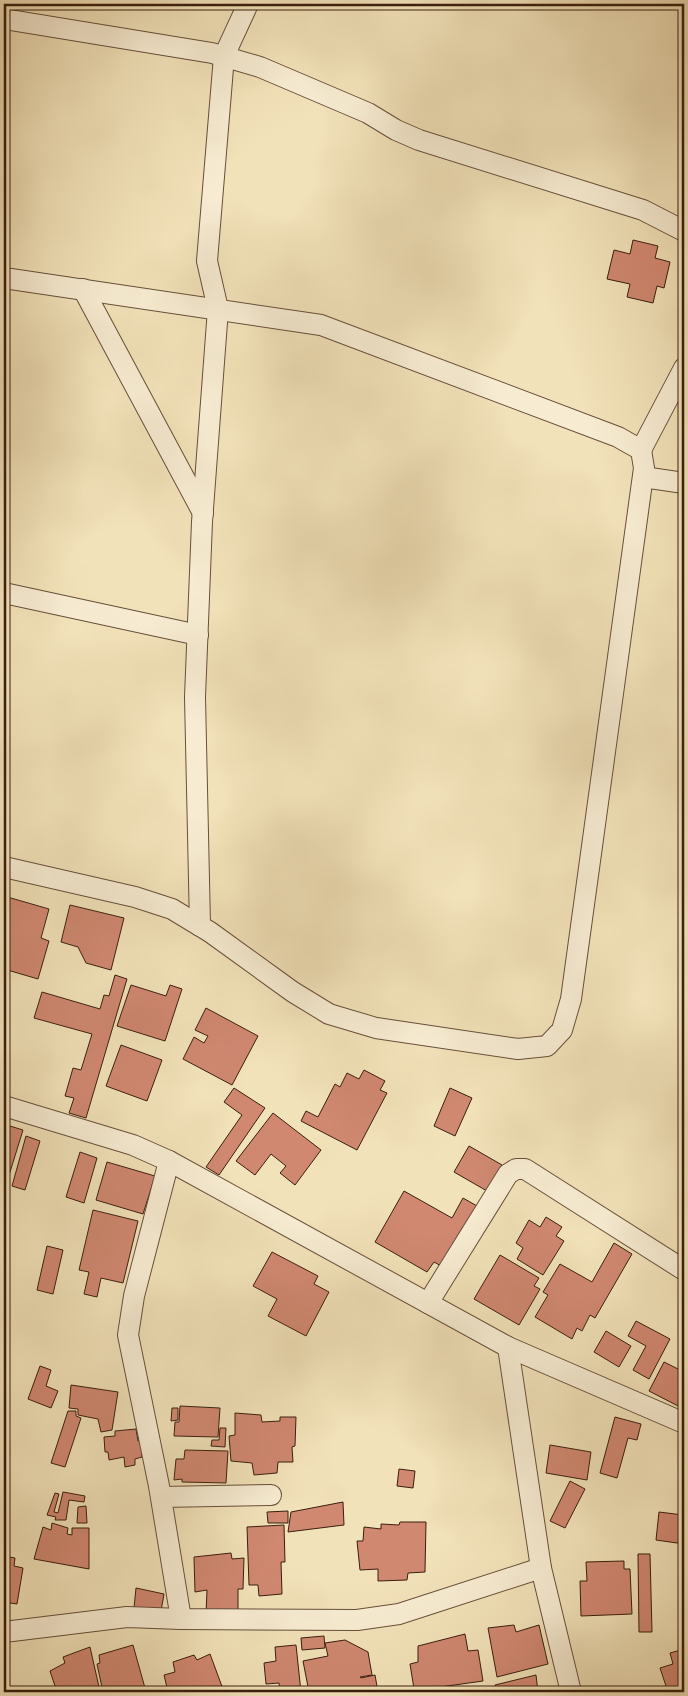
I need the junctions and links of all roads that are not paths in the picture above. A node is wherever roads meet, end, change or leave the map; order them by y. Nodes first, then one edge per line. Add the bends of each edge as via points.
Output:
1 (248, 4) edge
2 (4, 18) edge
3 (224, 56) junction
4 (684, 231) edge
5 (4, 278) edge
6 (83, 290) junction
7 (218, 309) junction
8 (684, 368) edge
9 (641, 450) junction
10 (643, 477) junction
11 (684, 483) edge
12 (202, 512) junction
13 (4, 593) edge
14 (198, 635) junction
15 (4, 867) edge
16 (200, 926) junction
17 (4, 1106) edge
18 (169, 1161) junction
19 (684, 1270) edge
20 (428, 1303) junction
21 (508, 1347) junction
22 (684, 1422) edge
23 (271, 1495) dead end
24 (161, 1497) junction
25 (541, 1568) junction
26 (181, 1619) junction
27 (4, 1632) edge
28 (571, 1692) edge

1 - 3 street
2 - 3 street
3 - 4 street via 260,67 419,140 643,210
3 - 7 street via 207,261
5 - 6 street
6 - 7 street
6 - 12 street
7 - 9 street via 321,325 618,437
7 - 12 street
8 - 9 street
9 - 10 street
10 - 11 street
10 - 16 street via 571,1000 562,1030 547,1046 518,1049 376,1028 329,1014
12 - 14 street
13 - 14 street
14 - 16 street via 195,697
15 - 16 street via 135,897 172,909
17 - 18 street via 133,1146
18 - 20 street
18 - 24 street via 134,1296 128,1335
19 - 20 street via 525,1169 516,1169 508,1174
20 - 21 street
21 - 22 street
21 - 25 street
23 - 24 street
24 - 26 street
25 - 26 street via 382,1617 357,1620
25 - 28 street
26 - 27 street via 127,1617

